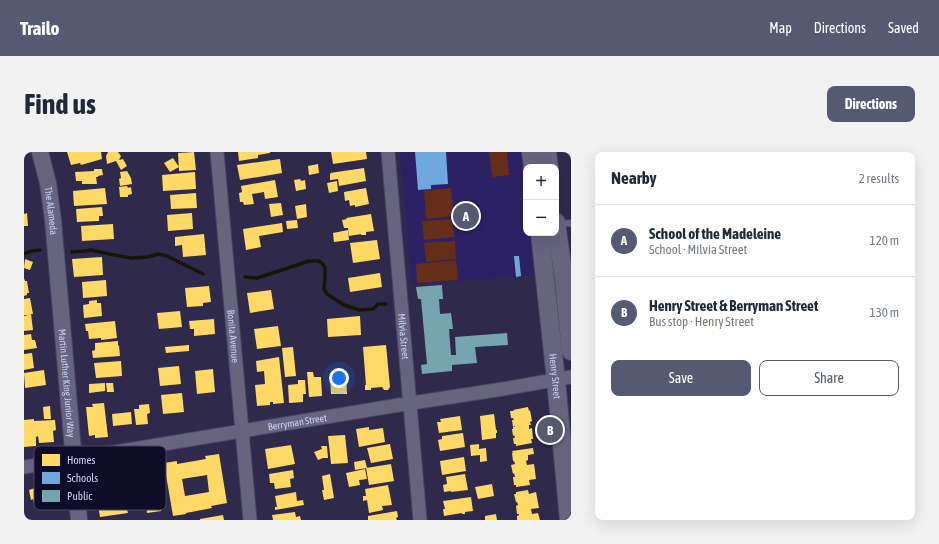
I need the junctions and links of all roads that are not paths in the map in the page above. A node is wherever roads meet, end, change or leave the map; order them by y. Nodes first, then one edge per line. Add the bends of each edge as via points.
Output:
1 (40, 152) edge
2 (217, 152) edge
3 (388, 152) edge
4 (532, 152) edge
5 (547, 152) edge
6 (533, 164) edge
7 (549, 164) edge
8 (559, 223) edge
9 (571, 223) edge
10 (540, 236) edge
11 (559, 236) edge
12 (57, 271) joint
13 (568, 280) edge
14 (571, 351) edge
15 (564, 378) edge
16 (410, 403) junction
17 (242, 431) junction
18 (73, 446) edge
19 (152, 446) edge
20 (34, 465) edge
21 (24, 467) edge
22 (78, 510) edge
23 (79, 520) edge
24 (250, 520) edge
25 (420, 520) edge
26 (569, 520) edge

1 - 12 street, The Alameda via 48,183
2 - 17 street, Bonita Avenue
3 - 16 street, Milvia Street
4 - 6 main road
5 - 7 main road
8 - 9 lane
10 - 15 main road, Henry Street
11 - 13 main road, Henry Street
12 - 18 street, Martin Luther King Junior Way
13 - 14 main road, Henry Street
15 - 16 street, Berryman Street
15 - 26 main road, Henry Street
16 - 17 street, Berryman Street
16 - 25 street, Milvia Street
17 - 19 street, Berryman Street
17 - 24 street, Bonita Avenue
20 - 21 street, Berryman Street
22 - 23 street, Martin Luther King Junior Way

